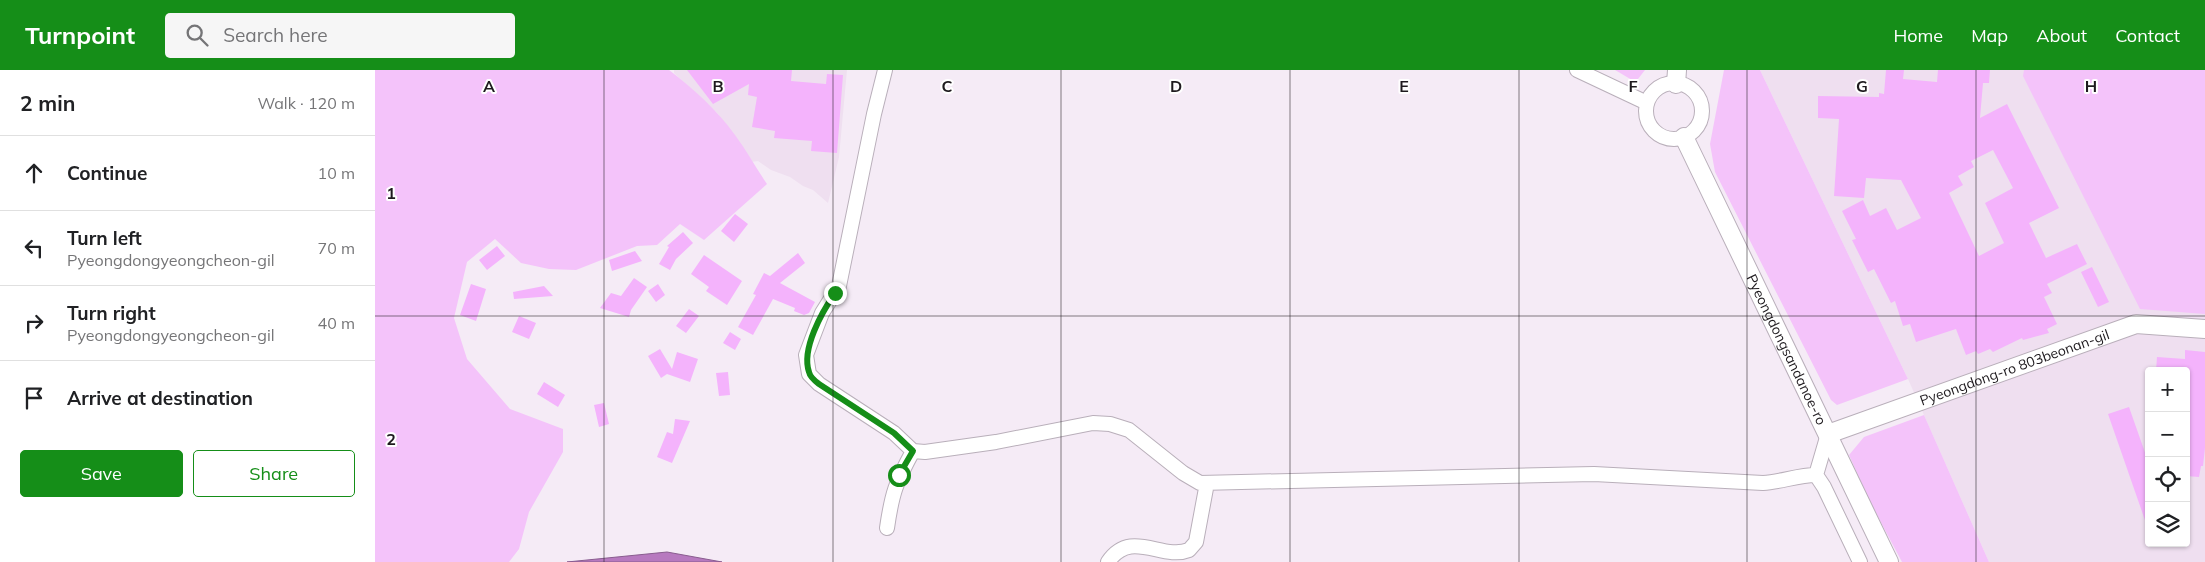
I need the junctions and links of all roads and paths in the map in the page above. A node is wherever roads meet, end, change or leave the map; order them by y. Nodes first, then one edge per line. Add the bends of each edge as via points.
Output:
1 (885, 70) edge
2 (1577, 70) edge
3 (1677, 77) edge
4 (1647, 104) junction
5 (1684, 137) junction
6 (2205, 329) edge
7 (1827, 434) junction
8 (913, 451) junction
9 (1816, 475) junction
10 (1207, 483) junction
11 (887, 528) dead end
12 (1108, 562) edge
13 (1860, 562) edge
14 (1889, 562) edge

1 - 8 street via 839,286 822,313 806,355 809,374 819,384 894,433
2 - 4 street
3 - 4 street via 1658,89
3 - 5 street via 1699,99 1701,109 1697,126
4 - 5 street via 1647,121 1652,129 1667,138
5 - 7 street, Pyeongdongsandanoe-ro
6 - 7 street, Pyeongdong-ro 803beonan-gil via 2136,324
7 - 9 street
7 - 14 street, Pyeongdongsandanoe-ro
8 - 10 street via 996,442 1093,423 1110,424 1129,430 1193,480
8 - 11 street via 891,496
9 - 10 street via 1763,482 1566,474
9 - 13 street
10 - 12 street via 1196,542 1189,550 1178,552 1134,546 1117,552

